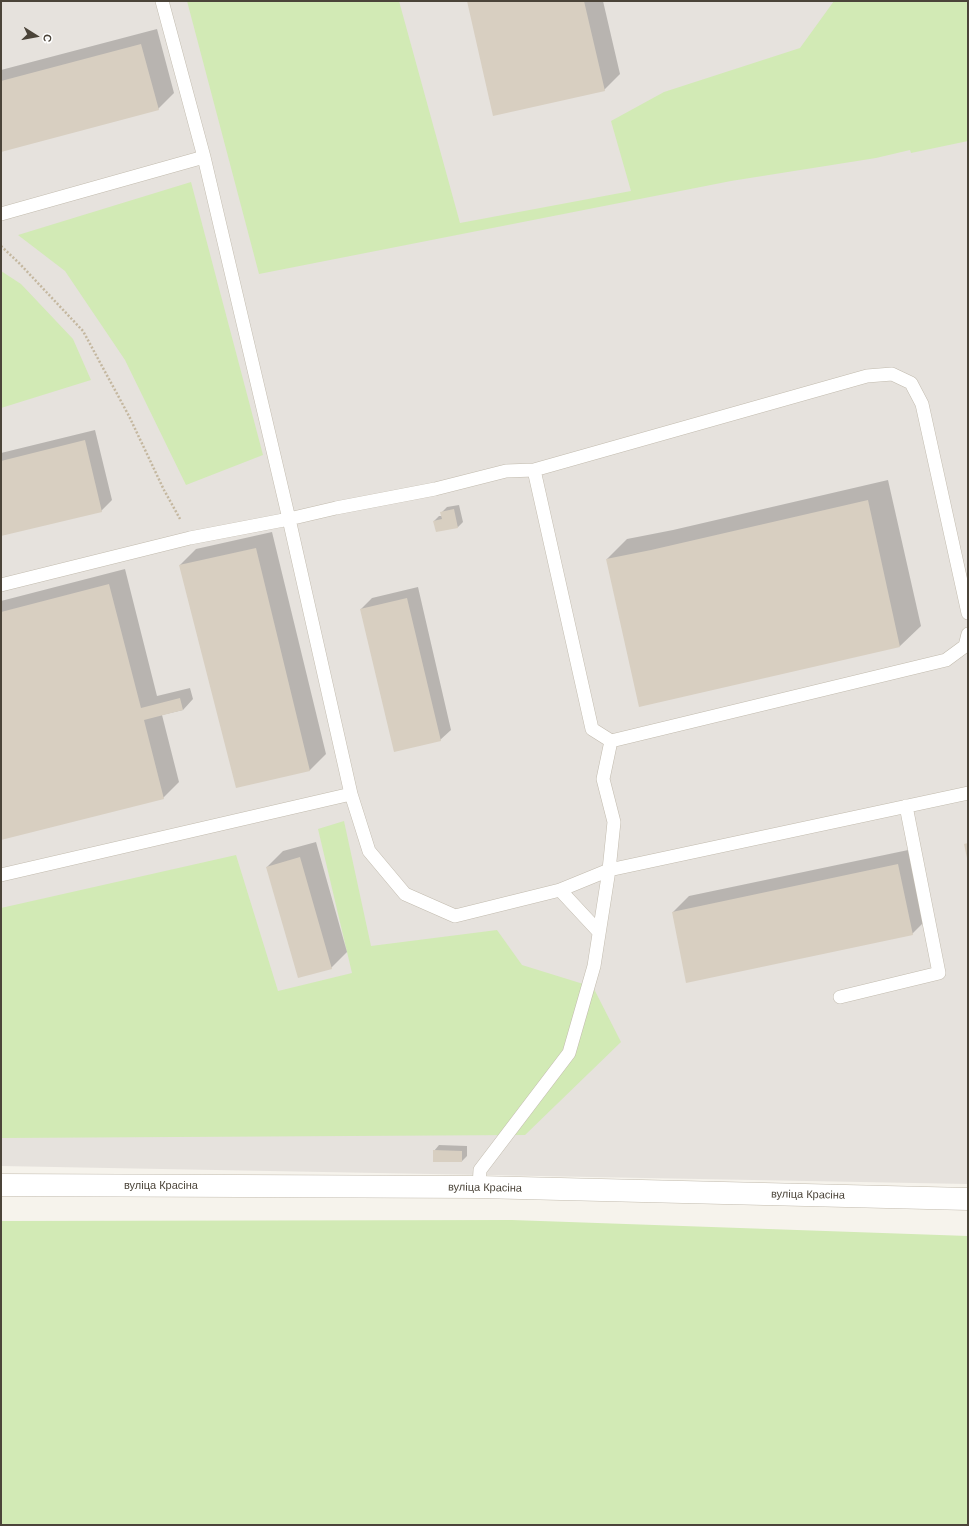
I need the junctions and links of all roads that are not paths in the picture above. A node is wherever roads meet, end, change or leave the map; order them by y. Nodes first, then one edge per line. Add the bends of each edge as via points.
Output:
1 (162, 1) edge
2 (204, 157) junction
3 (1, 214) edge
4 (534, 470) junction
5 (289, 519) junction
6 (1, 585) edge
7 (968, 613) edge
8 (968, 634) edge
9 (611, 741) junction
10 (968, 793) edge
11 (351, 794) junction
12 (906, 806) junction
13 (609, 870) junction
14 (1, 875) edge
15 (560, 890) junction
16 (599, 932) junction
17 (840, 997) dead end
18 (1, 1185) edge
19 (479, 1187) junction
20 (968, 1199) edge

1 - 2 lane
2 - 3 lane
2 - 5 lane
4 - 5 lane via 506,471 435,489
4 - 7 lane via 867,376 892,374 911,383 922,404
4 - 9 lane via 592,730
5 - 6 lane via 190,538
5 - 11 lane
8 - 9 lane via 965,646 946,660
9 - 13 lane via 603,779 614,822
10 - 12 lane
11 - 14 lane
11 - 15 lane via 369,851 405,894 455,916
12 - 13 lane
12 - 17 lane via 940,973
13 - 15 lane
13 - 16 lane
15 - 16 lane
16 - 19 lane via 594,966 568,1053 480,1170
18 - 19 street, вуліца Красіна
19 - 20 street, вуліца Красіна

